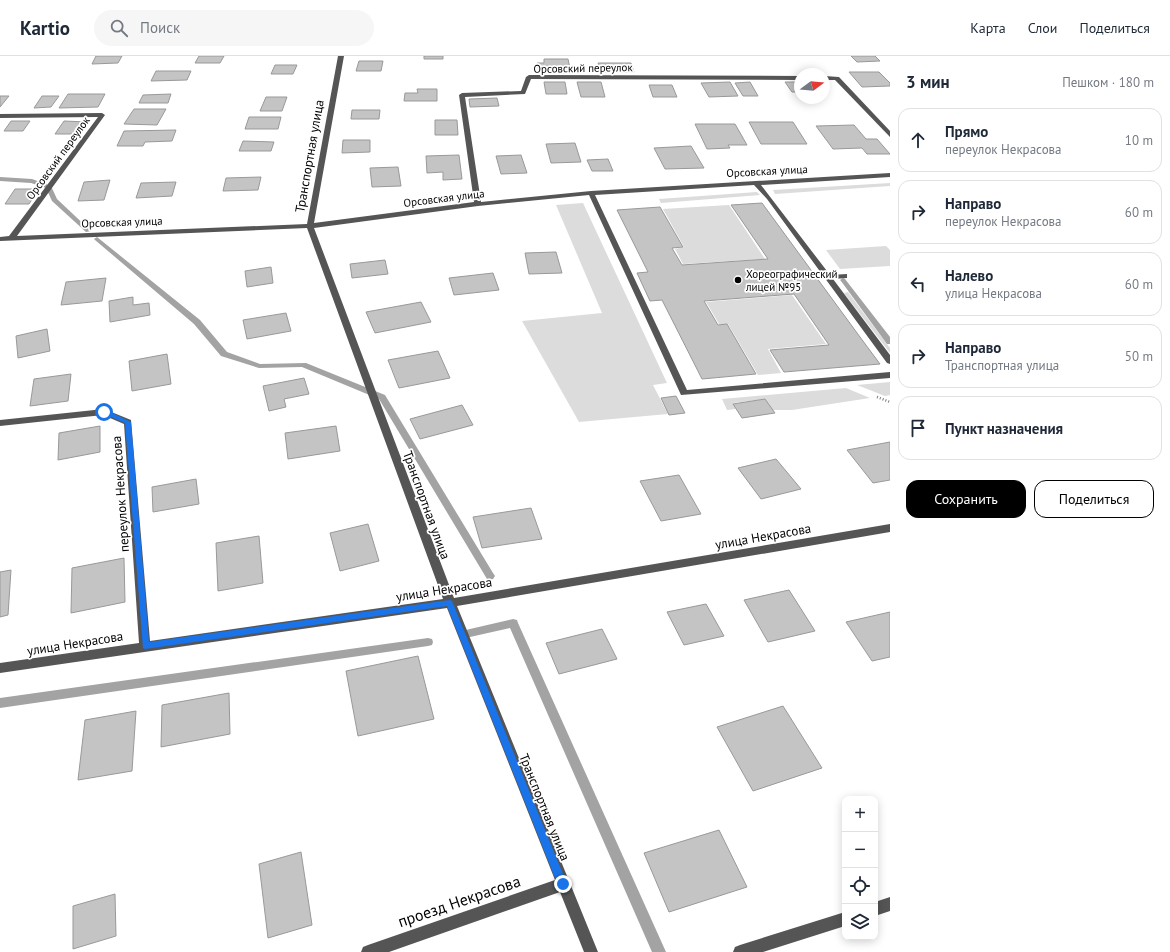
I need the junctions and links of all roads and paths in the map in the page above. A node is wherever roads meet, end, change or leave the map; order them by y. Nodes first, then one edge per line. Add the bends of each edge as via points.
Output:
1 (341, 56) edge
2 (794, 78) edge
3 (830, 78) edge
4 (0, 116) edge
5 (890, 135) edge
6 (890, 175) edge
7 (756, 183) junction
8 (591, 193) junction
9 (478, 204) junction
10 (310, 226) junction
11 (12, 238) junction
12 (0, 239) edge
13 (844, 276) dead end
14 (828, 277) junction
15 (890, 361) edge
16 (890, 375) edge
17 (0, 423) edge
18 (890, 528) edge
19 (450, 603) junction
20 (145, 646) junction
21 (0, 668) edge
22 (563, 884) junction
23 (890, 904) edge
24 (878, 908) edge
25 (842, 920) edge
26 (368, 952) edge
27 (591, 952) edge
28 (740, 952) edge

1 - 10 street, Транспортная улица
2 - 9 street, Орсовский переулок via 529,77 522,93 462,96
3 - 5 street via 837,78
4 - 11 street, Орсовский переулок via 102,115
6 - 7 street, Орсовская улица
7 - 8 street, Орсовская улица
7 - 14 street
8 - 9 street, Орсовская улица
8 - 16 street via 684,393
9 - 10 street, Орсовская улица
10 - 11 street, Орсовская улица
10 - 19 street, Транспортная улица
11 - 12 street, Орсовская улица
13 - 14 street
14 - 15 street
17 - 20 street, переулок Некрасова via 104,412 128,422
18 - 19 street, улица Некрасова
19 - 20 street, улица Некрасова
19 - 22 street, Транспортная улица
20 - 21 street, улица Некрасова
22 - 26 street, проезд Некрасова
22 - 27 street, Транспортная улица
23 - 24 street
25 - 28 street

